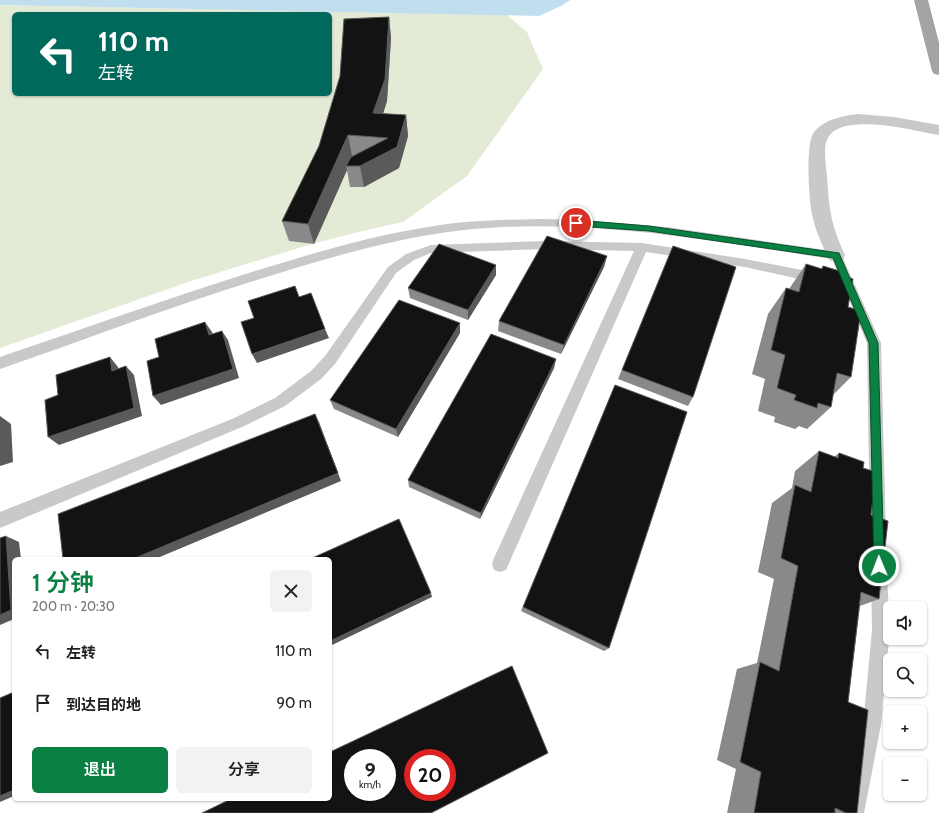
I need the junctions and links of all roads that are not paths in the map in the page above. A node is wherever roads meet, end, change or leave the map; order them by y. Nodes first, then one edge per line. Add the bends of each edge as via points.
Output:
1 (921, 0) edge
2 (939, 71) edge
3 (939, 130) edge
4 (642, 247) junction
5 (836, 255) junction
6 (836, 282) junction
7 (0, 363) edge
8 (0, 520) edge
9 (500, 564) dead end
10 (854, 813) edge

1 - 2 main road
3 - 5 street via 868,120 838,122 827,128 820,138 817,149 820,208 825,229
4 - 6 lane via 745,263
4 - 8 lane via 495,245 447,247 416,254 392,270 330,360 316,375 280,402 237,423
4 - 9 lane
5 - 6 lane
5 - 7 lane via 612,225 540,223 451,228 399,236 316,256 114,322
6 - 10 lane via 874,343 881,630 872,725

